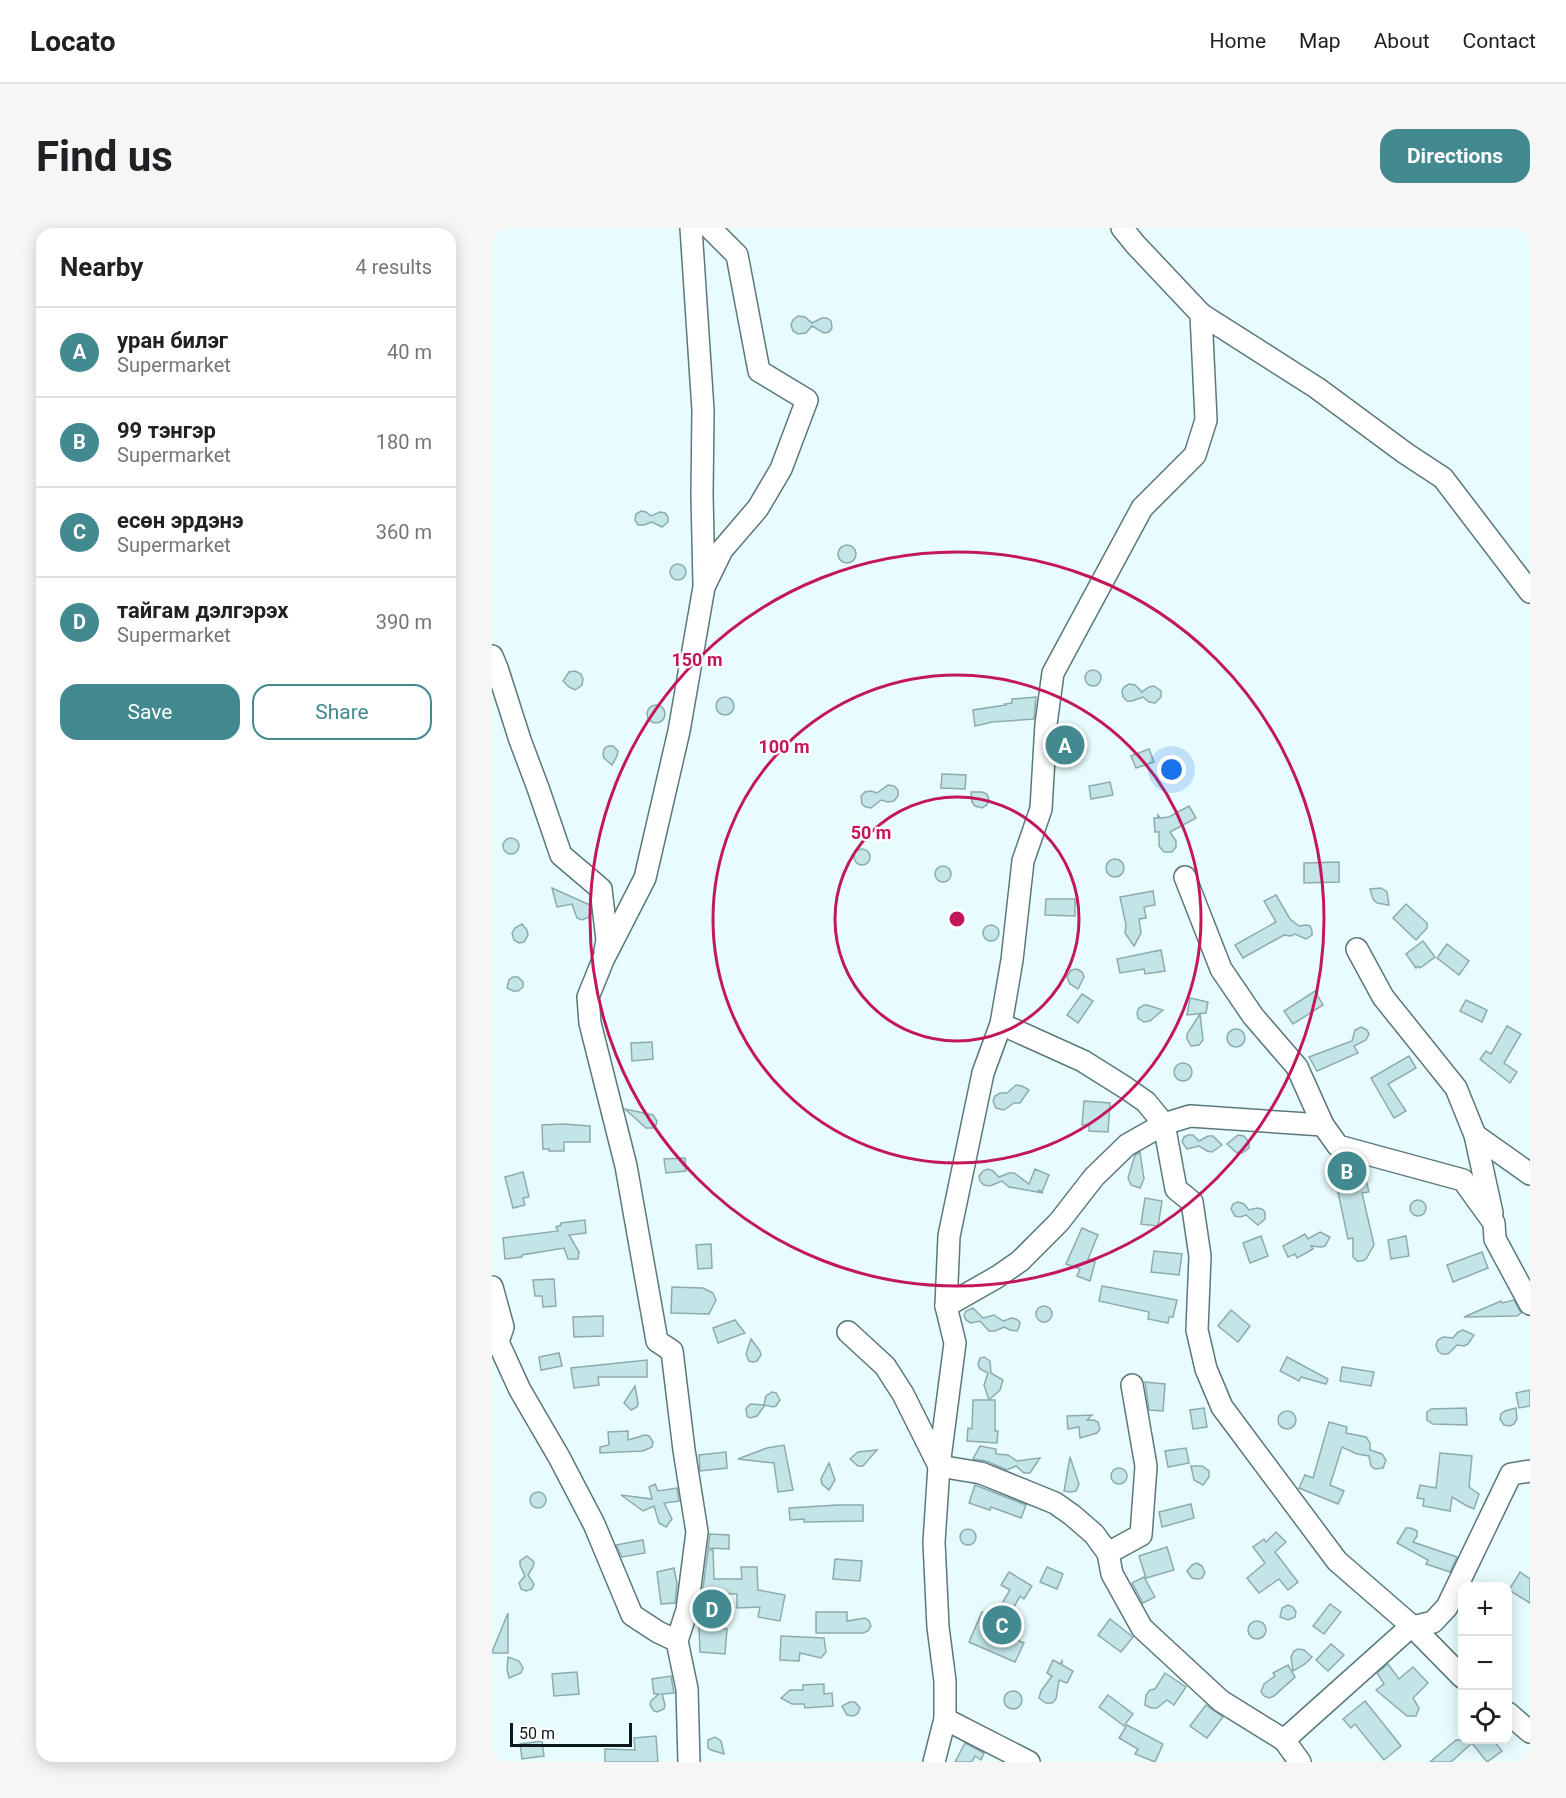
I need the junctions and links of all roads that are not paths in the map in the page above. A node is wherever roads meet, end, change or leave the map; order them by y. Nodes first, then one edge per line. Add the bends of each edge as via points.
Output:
1 (691, 228) edge
2 (710, 228) edge
3 (1122, 228) edge
4 (1201, 314) junction
5 (705, 587) junction
6 (1530, 592) edge
7 (492, 656) edge
8 (1185, 877) dead end
9 (1357, 949) dead end
10 (603, 960) junction
11 (1001, 1024) junction
12 (1164, 1124) junction
13 (1323, 1125) junction
14 (1475, 1135) junction
15 (1530, 1174) edge
16 (1494, 1222) junction
17 (492, 1287) edge
18 (1530, 1304) edge
19 (946, 1306) junction
20 (848, 1332) dead end
21 (495, 1343) edge
22 (1132, 1385) dead end
23 (939, 1466) junction
24 (1530, 1471) edge
25 (1108, 1553) junction
26 (1413, 1627) junction
27 (677, 1641) junction
28 (1458, 1673) edge
29 (1512, 1716) edge
30 (945, 1719) junction
31 (1530, 1732) edge
32 (1284, 1740) junction
33 (689, 1762) edge
34 (934, 1762) edge
35 (1029, 1762) edge
36 (1300, 1762) edge

1 - 5 street via 703,410
2 - 5 street via 737,255 759,371 807,400 781,469 758,508 722,550
3 - 4 street
4 - 6 street via 1317,388 1443,478
4 - 11 street via 1206,420 1195,455 1142,508 1053,673 1041,809 1023,861
5 - 10 street via 679,731 645,878
7 - 10 street via 561,855 601,889 607,940
8 - 13 street via 1221,969 1253,1016 1297,1067
9 - 14 street via 1383,997 1456,1088
10 - 27 street via 588,997 590,1023 626,1166 657,1341 672,1351 697,1532 687,1610
11 - 12 street via 1083,1061 1146,1102
11 - 19 street via 983,1073 949,1236
12 - 13 street via 1190,1116
12 - 19 street via 1127,1145 1020,1261
12 - 26 street via 1176,1189 1192,1202 1200,1256 1197,1330 1206,1369 1222,1407 1337,1562
13 - 16 street via 1338,1146 1463,1180
14 - 15 street
14 - 16 street
16 - 18 street via 1496,1239
17 - 21 street via 504,1327
19 - 23 street via 955,1343
20 - 23 street via 885,1366
21 - 27 street via 594,1524 632,1615
22 - 25 street via 1146,1466 1142,1535
23 - 25 street via 981,1473 1055,1503 1094,1534
23 - 30 street via 934,1542
24 - 26 street via 1511,1474 1446,1607 1433,1622
25 - 32 street via 1112,1574 1142,1628 1221,1701
26 - 28 street
26 - 32 street
27 - 33 street via 687,1689
29 - 31 street
30 - 34 street
30 - 35 street
32 - 36 street

